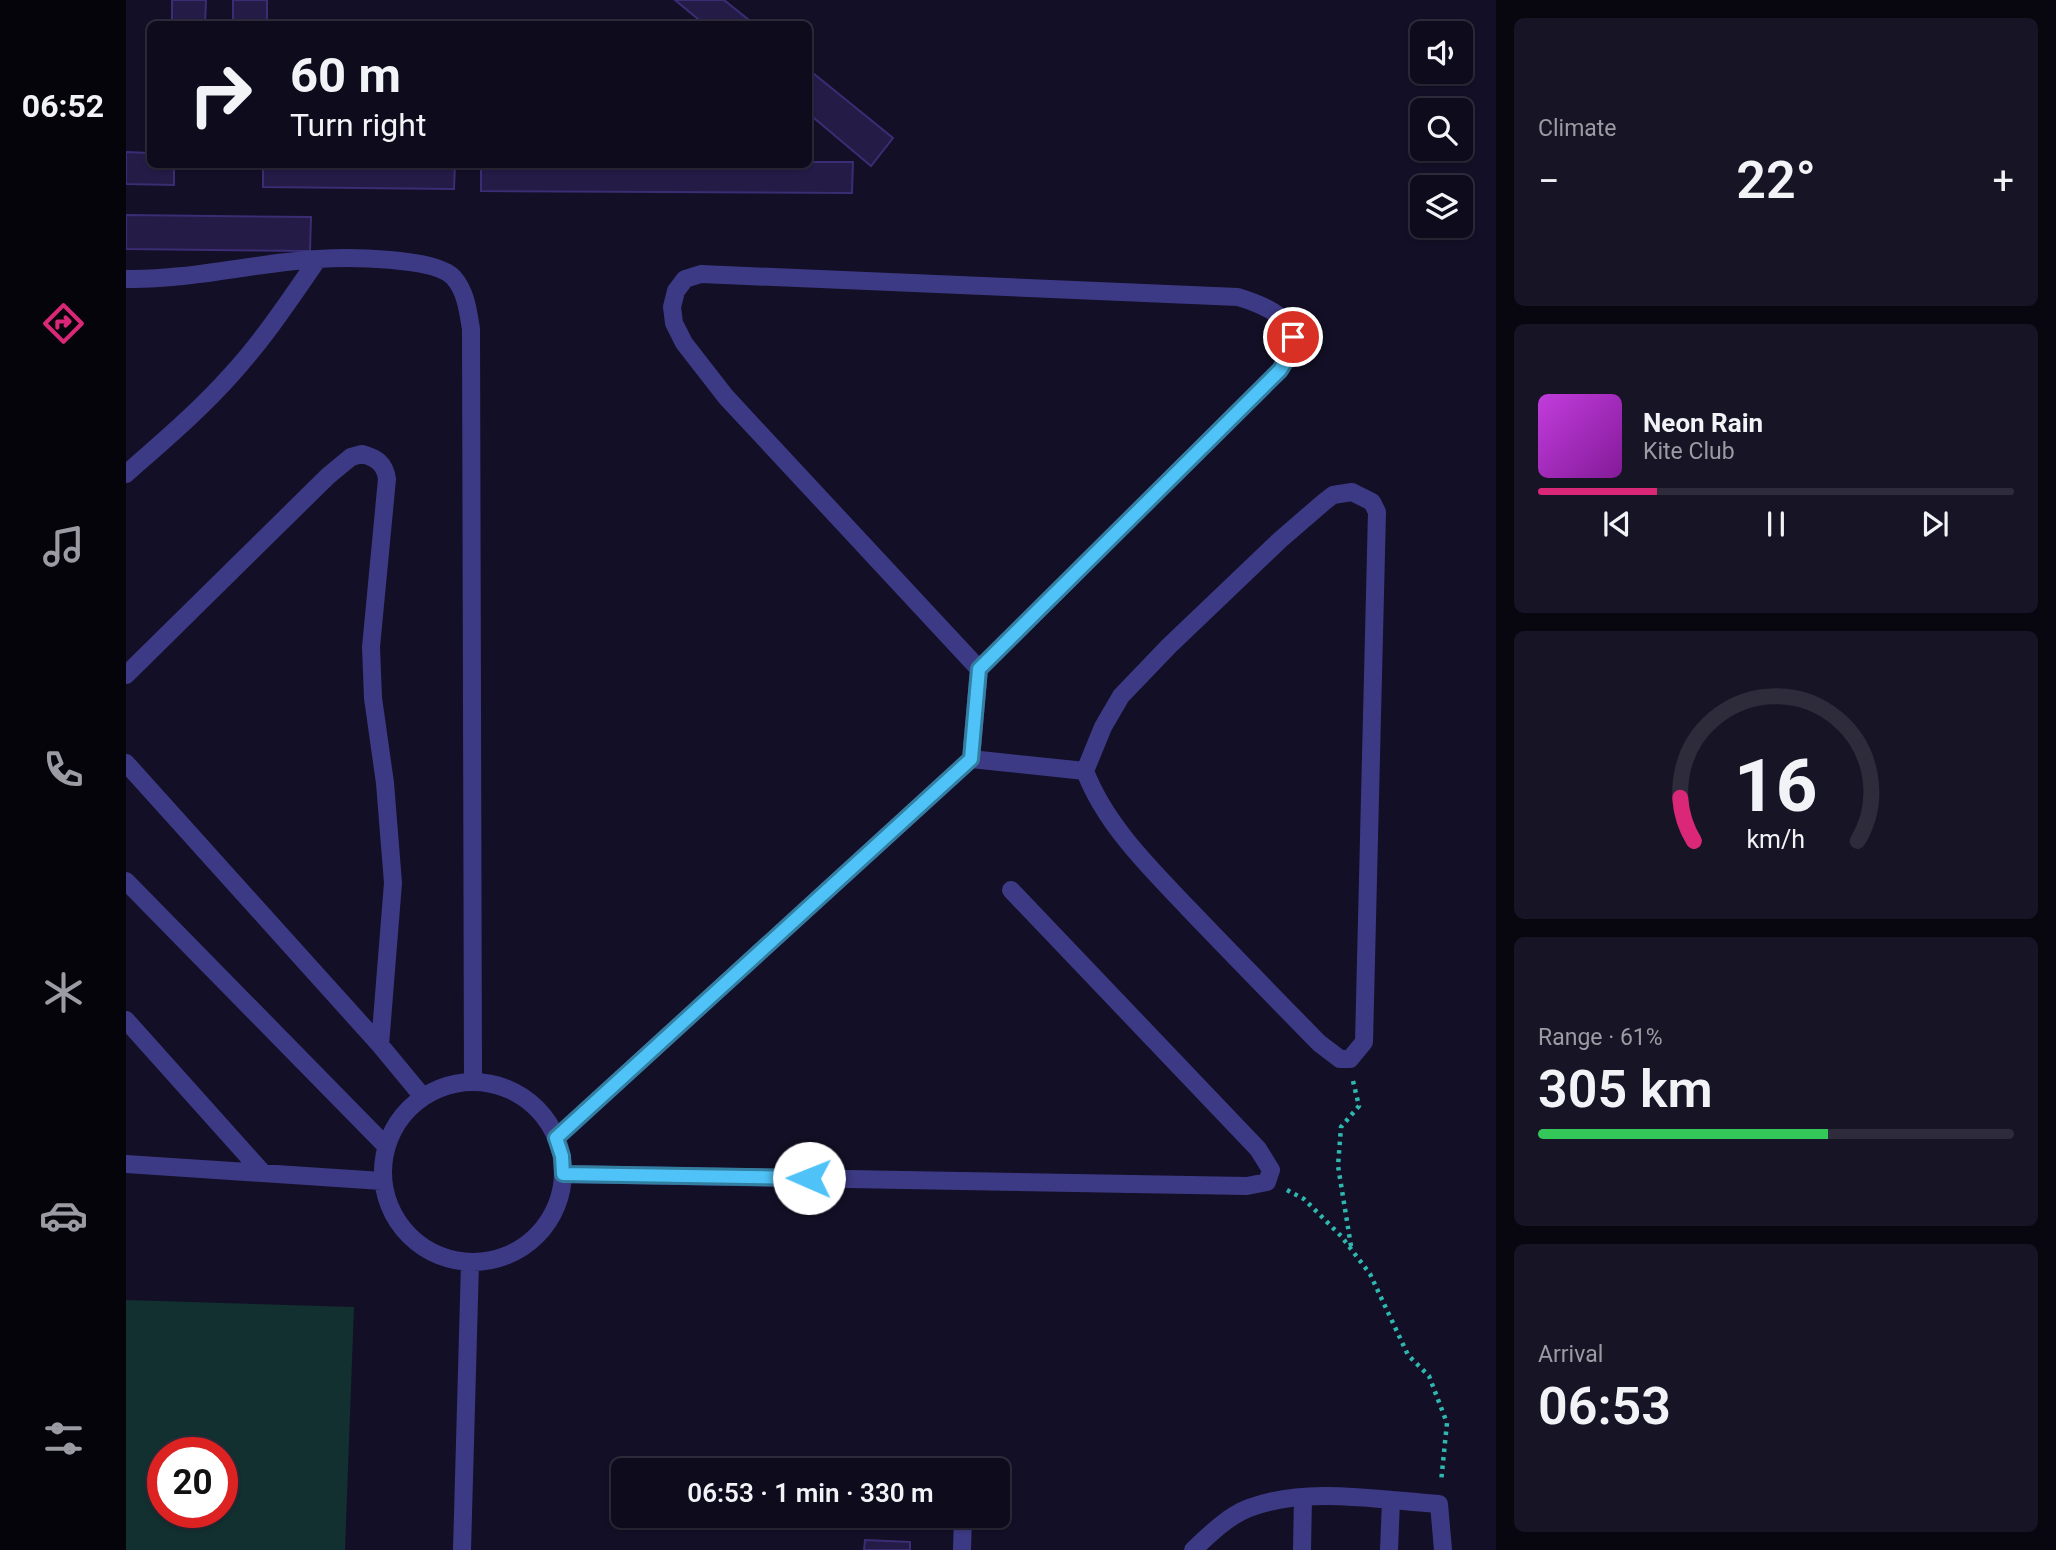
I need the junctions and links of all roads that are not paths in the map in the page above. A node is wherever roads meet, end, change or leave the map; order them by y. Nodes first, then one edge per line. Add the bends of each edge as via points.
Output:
1 (318, 259) junction
2 (126, 279) edge
3 (126, 474) edge
4 (979, 669) junction
5 (126, 675) edge
6 (971, 759) junction
7 (126, 763) edge
8 (1085, 771) junction
9 (126, 881) edge
10 (1011, 890) dead end
11 (126, 1020) edge
12 (380, 1045) junction
13 (473, 1082) junction
14 (423, 1097) junction
15 (556, 1138) junction
16 (386, 1146) junction
17 (126, 1164) edge
18 (263, 1173) junction
19 (563, 1174) junction
20 (382, 1181) junction
21 (470, 1263) junction
22 (1303, 1497) junction
23 (1391, 1501) junction
24 (963, 1528) edge
25 (462, 1550) edge
26 (962, 1550) edge
27 (1193, 1550) edge
28 (1302, 1550) edge
29 (1389, 1550) edge
30 (1443, 1550) edge

1 - 2 street
1 - 3 street via 233,373
1 - 13 street via 397,260 432,266 453,276 466,298 471,328
4 - 4 street via 726,397 684,343 672,307 685,279 701,274 1238,297 1280,316 1293,337 1280,370
4 - 6 street
5 - 12 street via 351,457 362,454 386,469 372,660 393,883
6 - 8 street
6 - 15 street
7 - 12 street
8 - 8 street via 1102,806 1145,862 1319,1043 1340,1059 1350,1059 1364,1042 1377,512 1372,502 1352,492 1333,495 1280,540 1121,696
9 - 16 street
10 - 19 street via 1258,1149 1271,1170 1267,1182 1247,1186
11 - 18 street
12 - 14 street
13 - 14 street via 447,1086
13 - 15 street via 499,1086 523,1097 543,1115
14 - 16 street via 400,1118
15 - 19 street
16 - 20 street
17 - 18 street
18 - 20 street
19 - 21 street via 558,1202 544,1227 524,1247 498,1259
20 - 21 street via 402,1229 421,1247 444,1259
21 - 25 street
22 - 23 street
22 - 27 street via 1247,1509
22 - 28 street
23 - 29 street
23 - 30 street via 1438,1504
24 - 26 street

